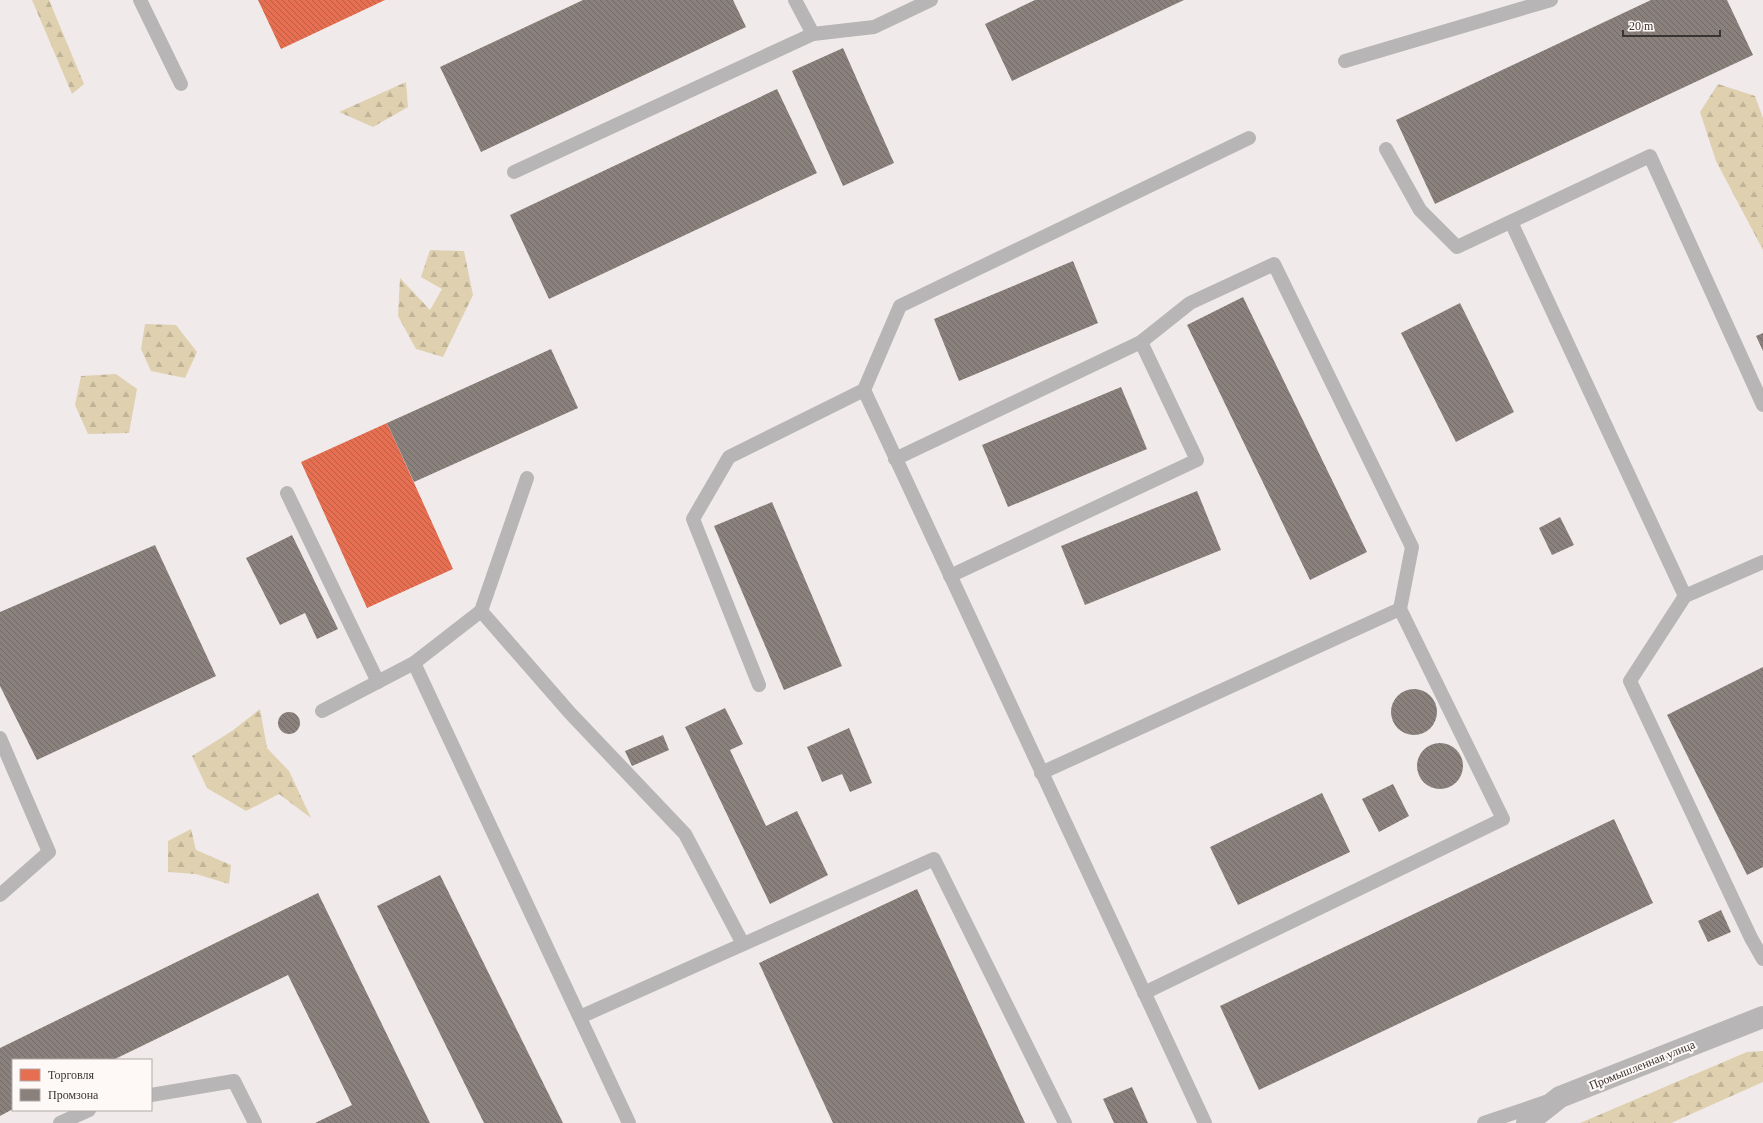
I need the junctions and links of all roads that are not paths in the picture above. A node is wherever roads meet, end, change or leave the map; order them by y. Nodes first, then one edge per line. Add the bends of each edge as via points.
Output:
1 (140, 0) edge
2 (795, 0) edge
3 (931, 0) edge
4 (1551, 0) edge
5 (813, 34) junction
6 (1345, 60) dead end
7 (181, 84) dead end
8 (1249, 138) dead end
9 (1386, 149) dead end
10 (514, 172) dead end
11 (1510, 222) junction
12 (1141, 342) junction
13 (864, 390) junction
14 (1763, 405) edge
15 (895, 459) junction
16 (527, 478) dead end
17 (287, 493) dead end
18 (1763, 562) edge
19 (950, 576) junction
20 (1685, 596) junction
21 (1400, 609) junction
22 (481, 611) junction
23 (414, 663) junction
24 (378, 682) junction
25 (759, 685) dead end
26 (322, 711) dead end
27 (0, 738) edge
28 (1042, 773) junction
29 (0, 895) edge
30 (743, 944) junction
31 (1763, 959) edge
32 (1144, 993) junction
33 (580, 1017) junction
34 (1763, 1017) edge
35 (152, 1096) edge
36 (1560, 1097) junction
37 (87, 1111) edge
38 (60, 1123) edge
39 (255, 1123) edge
40 (629, 1123) edge
41 (1065, 1123) edge
42 (1205, 1123) edge
43 (1484, 1123) edge
44 (1527, 1123) edge

1 - 7 lane
2 - 5 lane
3 - 5 lane via 874,27
4 - 6 lane
5 - 10 lane
8 - 13 lane via 900,306
9 - 11 lane via 1420,210 1457,247
11 - 14 lane via 1650,156
11 - 20 lane
12 - 15 lane
12 - 19 lane via 1196,460
12 - 21 lane via 1190,303 1274,264 1412,547
13 - 15 lane
13 - 25 lane via 729,457 693,519
15 - 19 lane
16 - 22 lane
17 - 24 lane
18 - 20 lane
19 - 28 lane
20 - 31 lane via 1630,681
21 - 28 lane
21 - 32 lane via 1503,819
22 - 23 lane
22 - 30 lane via 570,713 685,834
23 - 24 lane
23 - 33 lane
24 - 26 lane
27 - 29 lane via 49,852
28 - 32 lane
30 - 33 lane
30 - 41 lane via 934,859
32 - 42 lane
33 - 40 lane
34 - 36 street, Промышленная улица
35 - 39 lane via 234,1081
36 - 43 lane
36 - 44 street, Промышленная улица
37 - 38 lane

